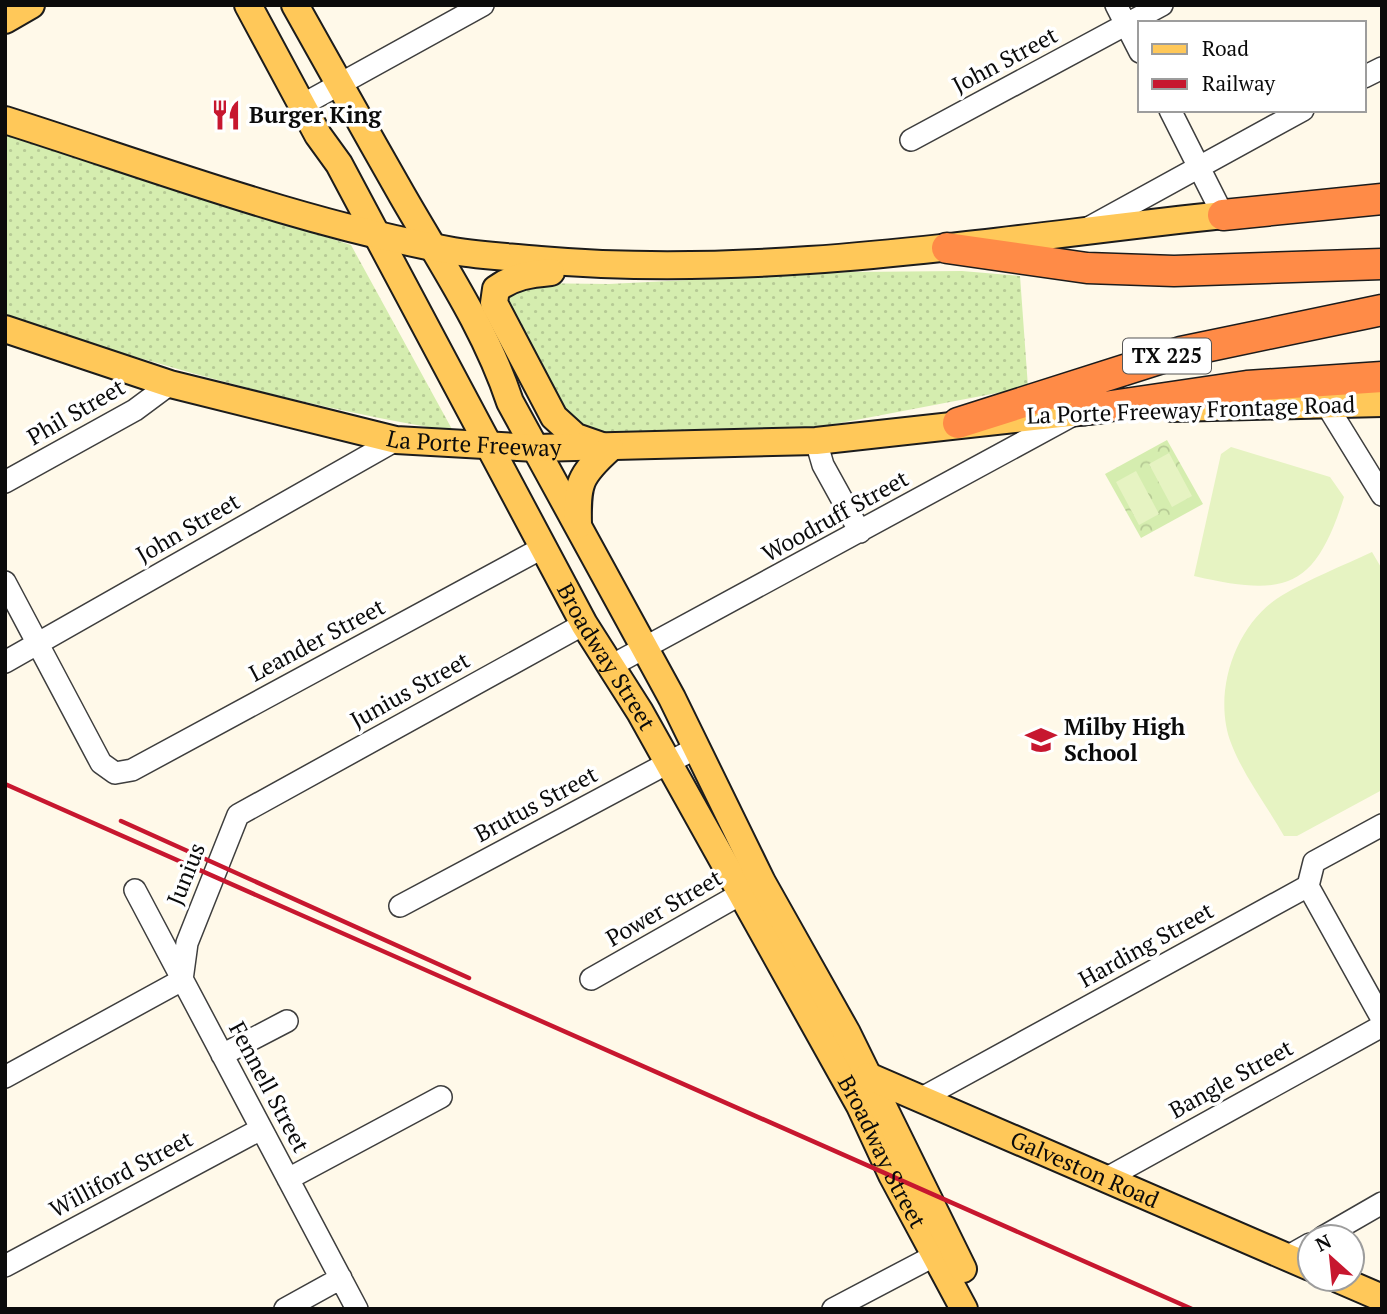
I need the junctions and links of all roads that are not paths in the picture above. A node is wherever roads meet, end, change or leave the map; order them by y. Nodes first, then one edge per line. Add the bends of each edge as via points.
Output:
1 (32, 5) edge
2 (248, 5) edge
3 (295, 5) edge
4 (483, 5) edge
5 (1116, 5) edge
6 (1162, 5) edge
7 (5, 20) edge
8 (1126, 25) junction
9 (1138, 48) edge
10 (1382, 68) edge
11 (1366, 76) edge
12 (339, 84) junction
13 (302, 105) junction
14 (1171, 112) edge
15 (1299, 112) edge
16 (5, 120) edge
17 (911, 140) dead end
18 (1199, 167) junction
19 (350, 185) junction
20 (1382, 199) edge
21 (1223, 215) junction
22 (315, 219) junction
23 (1085, 230) junction
24 (387, 237) junction
25 (434, 246) junction
26 (947, 248) junction
27 (1382, 264) edge
28 (626, 267) junction
29 (410, 299) junction
30 (1382, 310) edge
31 (5, 329) edge
32 (1382, 377) edge
33 (170, 384) junction
34 (510, 402) junction
35 (1382, 403) edge
36 (1326, 404) junction
37 (1084, 410) junction
38 (958, 423) junction
39 (396, 440) junction
40 (817, 441) junction
41 (488, 447) junction
42 (528, 448) junction
43 (610, 448) junction
44 (1378, 481) edge
45 (5, 482) edge
46 (578, 526) junction
47 (860, 532) junction
48 (542, 548) junction
49 (5, 582) edge
50 (584, 624) junction
51 (38, 644) junction
52 (646, 649) junction
53 (5, 662) edge
54 (610, 667) junction
55 (696, 748) junction
56 (668, 763) junction
57 (261, 803) joint
58 (1382, 825) edge
59 (1308, 886) junction
60 (751, 888) junction
61 (135, 890) dead end
62 (400, 906) dead end
63 (591, 979) dead end
64 (182, 980) junction
65 (1382, 1019) edge
66 (288, 1021) dead end
67 (1382, 1026) edge
68 (222, 1055) junction
69 (5, 1077) edge
70 (875, 1091) junction
71 (441, 1097) dead end
72 (920, 1099) junction
73 (261, 1129) junction
74 (899, 1137) junction
75 (1107, 1178) junction
76 (288, 1179) junction
77 (1382, 1203) edge
78 (1347, 1223) edge
79 (943, 1250) junction
80 (1296, 1261) edge
81 (5, 1266) edge
82 (341, 1278) junction
83 (285, 1309) edge
84 (357, 1309) edge
85 (833, 1309) edge
86 (964, 1309) edge
87 (982, 1309) edge

1 - 7 main road
2 - 13 main road, Broadway Street
3 - 12 main road, Broadway Street
4 - 12 street
5 - 8 street
6 - 8 street, John Street
8 - 9 street
8 - 17 street, John Street
10 - 11 street
12 - 13 street
12 - 25 main road, Broadway Street
13 - 19 main road, Broadway Street
14 - 18 street
15 - 18 street
16 - 22 main road
18 - 21 street
18 - 23 street
19 - 22 main road via 330,215
19 - 24 main road, Broadway Street
20 - 21 highway
21 - 23 main road
22 - 24 main road
23 - 26 main road
24 - 25 main road
24 - 29 main road, Broadway Street
24 - 34 main road via 416,250 432,266
25 - 28 main road
25 - 34 main road, Broadway Street via 499,368
26 - 27 highway via 1087,268 1174,271
26 - 28 main road
28 - 43 main road via 520,275 496,289 494,303 554,418 576,437
29 - 41 main road, Broadway Street
29 - 42 main road via 428,310 484,413 502,435
30 - 38 highway, TX 225 via 1181,352
31 - 33 main road, La Porte Freeway
32 - 37 highway via 1247,386
33 - 39 main road, La Porte Freeway
33 - 45 street, Phil Street via 135,410
34 - 42 main road, Broadway Street
35 - 36 main road, La Porte Freeway Frontage Road
36 - 37 main road, La Porte Freeway Frontage Road
36 - 44 street
37 - 38 main road, La Porte Freeway Frontage Road
37 - 47 street, Woodruff Street
38 - 40 main road, La Porte Freeway
39 - 41 main road, La Porte Freeway
39 - 51 street, John Street
40 - 43 main road, La Porte Freeway
40 - 47 street via 823,465
41 - 42 main road, La Porte Freeway
41 - 48 main road, Broadway Street
42 - 43 main road, La Porte Freeway
42 - 46 main road, Broadway Street
43 - 46 main road via 580,480
46 - 52 main road, Broadway Street
47 - 52 street, Woodruff Street
48 - 50 main road, Broadway Street
48 - 51 street, Leander Street via 132,770 115,773 101,763
49 - 51 street
50 - 54 main road, Broadway Street
50 - 57 street, Junius Street
51 - 53 street, John Street
52 - 54 street, Woodruff Street
52 - 55 main road, Broadway Street
54 - 56 main road, Broadway Street
55 - 56 street, Brutus Street
55 - 60 main road, Broadway Street
56 - 60 main road, Broadway Street
56 - 62 street, Brutus Street
57 - 64 street, Junius via 238,815 187,943
58 - 59 street via 1314,862
59 - 65 street
59 - 72 street, Harding Street
60 - 63 street, Power Street
60 - 70 main road, Broadway Street
61 - 64 street, Fennell Street
64 - 68 street, Fennell Street
64 - 69 street
66 - 68 street
67 - 75 street, Bangle Street
68 - 73 street, Fennell Street
70 - 72 main road, Galveston Road
70 - 74 main road, Broadway Street
70 - 79 main road, Broadway Street via 892,1175
71 - 76 street
72 - 74 main road via 902,1121
72 - 75 main road, Galveston Road
73 - 76 street, Fennell Street
73 - 81 street, Williford Street
74 - 79 main road, Broadway Street
75 - 80 main road, Galveston Road
76 - 82 street, Fennell Street
77 - 78 street
79 - 85 street
79 - 86 main road, Broadway Street
79 - 87 main road, Broadway Street
82 - 83 street
82 - 84 street, Fennell Street

